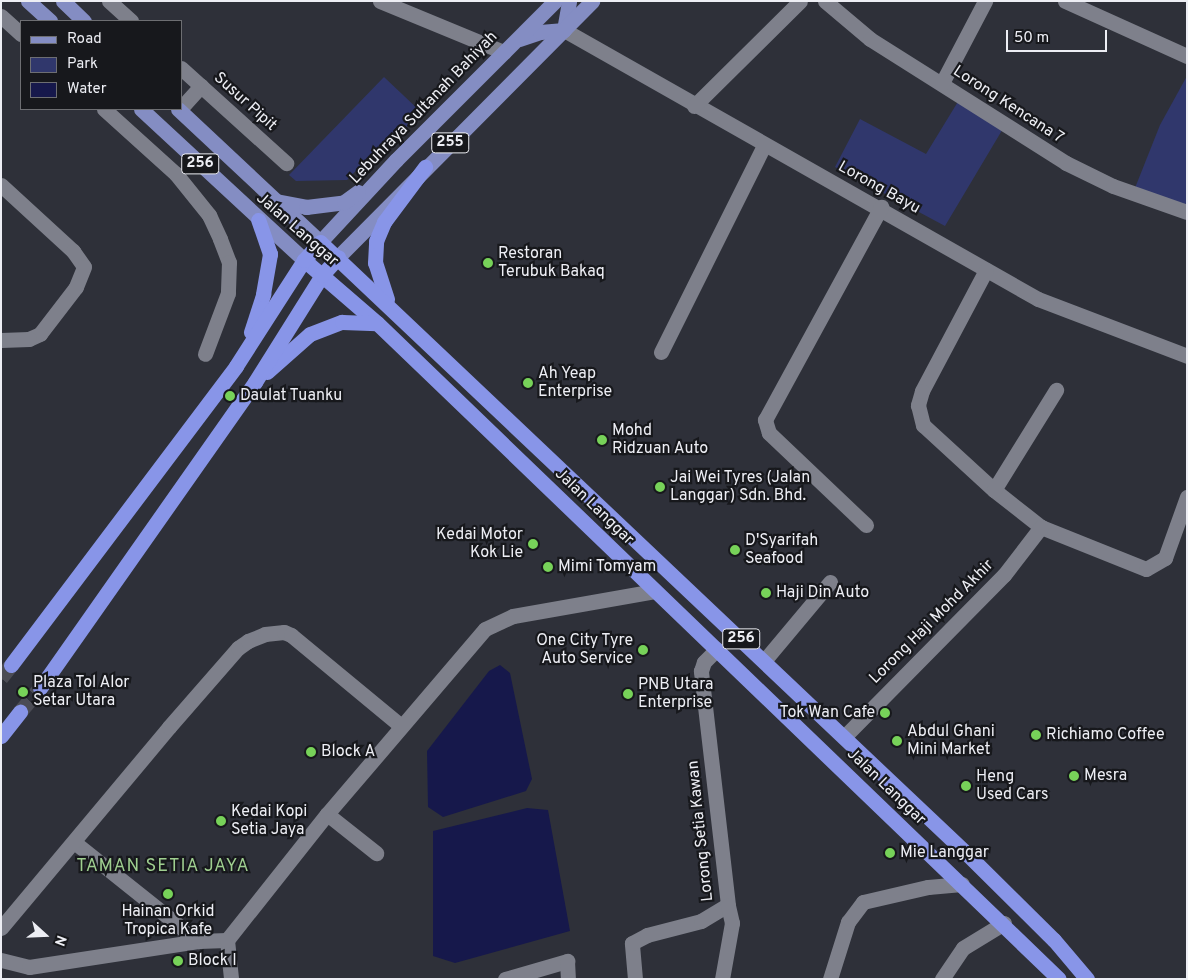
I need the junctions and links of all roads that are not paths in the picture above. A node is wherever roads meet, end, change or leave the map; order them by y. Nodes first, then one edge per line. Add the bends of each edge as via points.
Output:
1 (28, 1) edge
2 (62, 1) edge
3 (110, 1) edge
4 (380, 1) edge
5 (555, 1) edge
6 (569, 1) edge
7 (592, 1) edge
8 (800, 1) edge
9 (825, 1) edge
10 (985, 1) edge
11 (1065, 1) edge
12 (1, 16) edge
13 (49, 20) edge
14 (83, 20) edge
15 (130, 20) edge
16 (564, 30) junction
17 (20, 33) edge
18 (515, 40) junction
19 (504, 52) junction
20 (1187, 56) edge
21 (182, 69) edge
22 (942, 82) junction
23 (201, 86) junction
24 (694, 106) junction
25 (182, 107) edge
26 (105, 110) edge
27 (143, 110) edge
28 (181, 110) edge
29 (764, 145) junction
30 (396, 160) junction
31 (286, 163) dead end
32 (425, 168) junction
33 (1, 185) edge
34 (274, 200) junction
35 (881, 207) junction
36 (1187, 212) edge
37 (258, 220) junction
38 (320, 242) junction
39 (338, 258) junction
40 (304, 260) junction
41 (986, 270) junction
42 (322, 275) junction
43 (390, 305) junction
44 (377, 323) junction
45 (1, 340) edge
46 (662, 352) dead end
47 (206, 354) dead end
48 (1187, 356) edge
49 (236, 366) junction
50 (256, 382) junction
51 (1056, 390) dead end
52 (994, 490) junction
53 (1187, 497) edge
54 (866, 525) dead end
55 (1041, 527) junction
56 (830, 582) dead end
57 (655, 591) junction
58 (717, 649) junction
59 (764, 661) junction
60 (11, 665) tunnel mouth
61 (40, 688) tunnel mouth
62 (20, 712) tunnel mouth
63 (401, 726) junction
64 (1, 736) edge
65 (844, 737) junction
66 (327, 814) junction
67 (74, 842) junction
68 (376, 853) dead end
69 (962, 884) junction
70 (728, 906) junction
71 (1004, 923) junction
72 (1, 928) edge
73 (227, 940) junction
74 (198, 941) junction
75 (1, 960) edge
76 (231, 979) edge
77 (505, 979) edge
78 (568, 979) edge
79 (635, 979) edge
80 (722, 979) edge
81 (830, 979) edge
82 (942, 979) edge
83 (1059, 979) edge
84 (1087, 979) edge

1 - 13 main road
2 - 14 main road
3 - 15 street
4 - 19 street
5 - 18 main road, Lebuhraya Sultanah Bahiyah / 255
6 - 16 main road
7 - 16 main road, 255
8 - 24 street
9 - 22 street, Lorong Kencana 7 via 870,39
10 - 22 street
11 - 20 street
12 - 17 street
16 - 18 main road via 540,32
16 - 24 street, Lorong Bayu
16 - 32 main road, 255
18 - 19 main road, Lebuhraya Sultanah Bahiyah / 255
19 - 30 main road, Lebuhraya Sultanah Bahiyah / 255
21 - 23 street, Susur Pipit
22 - 36 street, Lorong Kencana 7 via 1088,176
23 - 25 street
23 - 31 street, Susur Pipit
24 - 29 street, Lorong Bayu
26 - 47 street via 176,174 209,215 220,239 229,262 228,293
27 - 37 main road, Jalan Langgar / 256
28 - 34 main road, Jalan Langgar / 256
29 - 35 street, Lorong Bayu
29 - 46 street
30 - 34 main road via 344,202 306,208
30 - 38 main road, Lebuhraya Sultanah Bahiyah / 255
32 - 39 main road, 255
32 - 43 highway via 384,222 376,241 375,263 380,285
33 - 45 street via 73,250 84,267 76,287 40,334 29,339
34 - 38 main road, Jalan Langgar / 256
35 - 41 street, Lorong Bayu
35 - 54 street via 765,420 769,433
37 - 40 main road, Jalan Langgar / 256
37 - 49 highway via 270,254 260,302
38 - 39 highway, Jalan Langgar / 256
38 - 40 highway, 255
39 - 42 highway, 255
39 - 43 highway, Jalan Langgar / 256
40 - 42 highway, Jalan Langgar / 256
40 - 49 highway
41 - 48 street, Lorong Bayu via 1045,302
41 - 52 street via 929,377 918,405 923,425
42 - 44 highway, Jalan Langgar / 256
42 - 50 highway
43 - 59 highway, Jalan Langgar / 256
44 - 50 highway via 342,322 310,334
44 - 57 highway, Jalan Langgar / 256
49 - 60 highway
50 - 61 highway via 77,640
51 - 52 street
52 - 55 street
53 - 55 street via 1165,558 1146,570
55 - 65 street, Lorong Haji Mohd Akhir via 1004,575
56 - 59 street
57 - 58 highway, Jalan Langgar / 256
57 - 63 street via 498,621 485,630
58 - 69 highway, Jalan Langgar / 256
58 - 70 street, Lorong Setia Kawan via 704,662 702,671
59 - 65 highway, Jalan Langgar / 256
62 - 64 highway
63 - 66 street
63 - 67 street via 291,635 284,632 258,636 238,648
65 - 84 highway, Jalan Langgar / 256 via 1032,918
66 - 68 street
66 - 73 street
67 - 72 street
67 - 74 street
69 - 71 highway, Jalan Langgar / 256
69 - 81 street via 890,894 863,902 848,922
70 - 79 street, Lorong Setia Kawan via 701,921 647,935 632,943
70 - 80 street via 732,923
71 - 82 street via 963,948
71 - 83 highway, Jalan Langgar / 256
73 - 74 street
73 - 76 street
74 - 75 street via 29,967
77 - 78 street via 567,961

